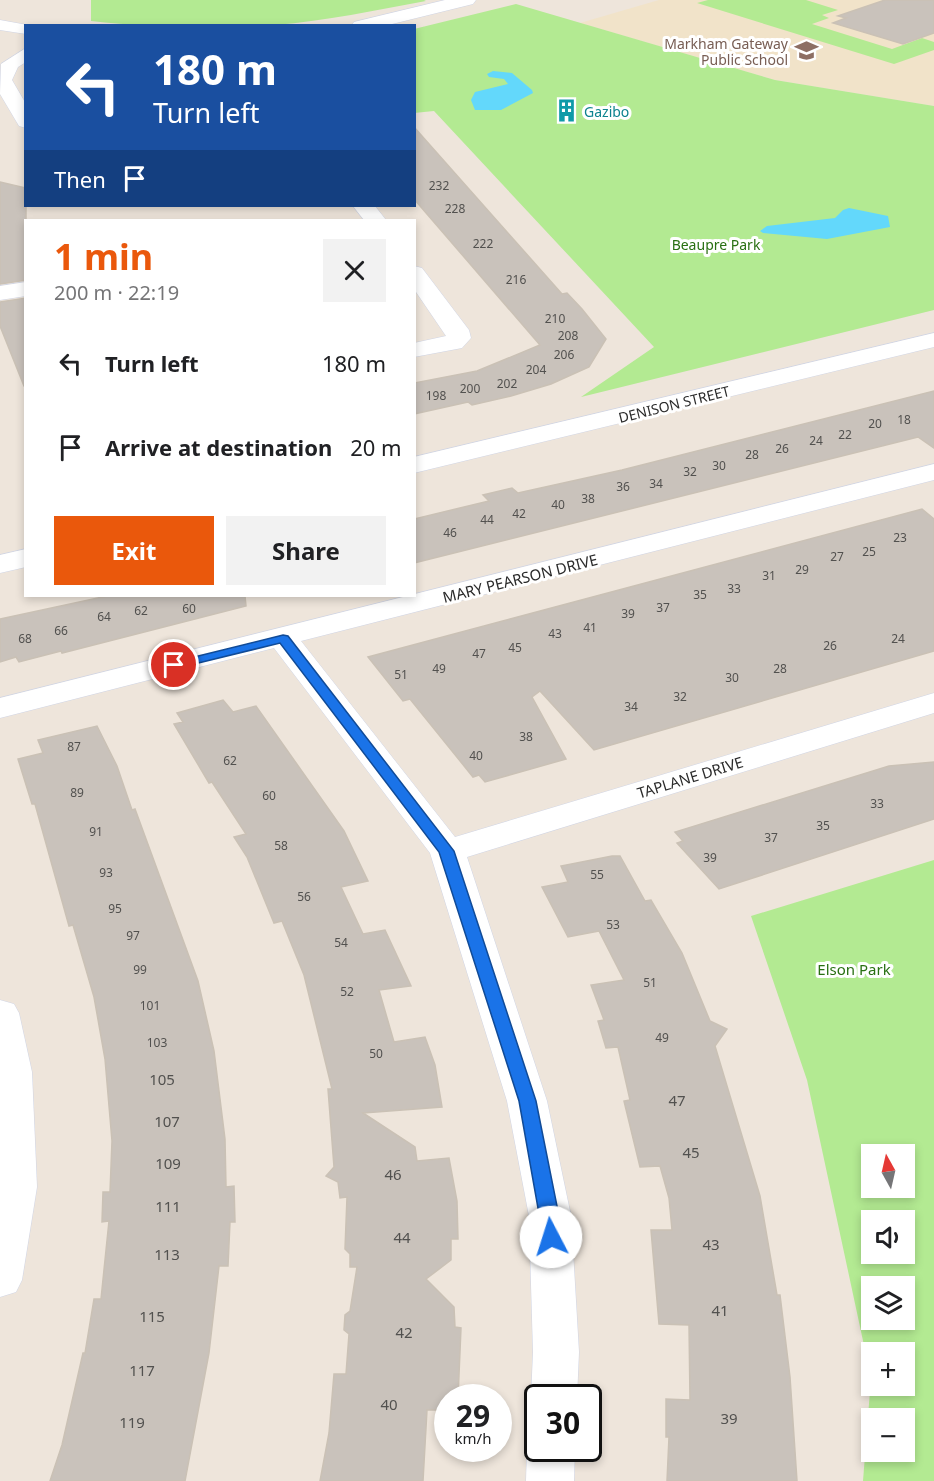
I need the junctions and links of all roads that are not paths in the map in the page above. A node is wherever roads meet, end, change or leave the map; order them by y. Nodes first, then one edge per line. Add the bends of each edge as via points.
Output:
1 (467, 0) edge
2 (368, 24) edge
3 (0, 25) edge
4 (24, 29) edge
5 (24, 55) edge
6 (24, 118) edge
7 (365, 207) edge
8 (374, 219) edge
9 (416, 276) edge
10 (24, 289) edge
11 (0, 293) edge
12 (934, 340) edge
13 (416, 350) edge
14 (416, 465) edge
15 (934, 472) edge
16 (24, 558) edge
17 (0, 564) edge
18 (283, 639) junction
19 (934, 703) edge
20 (0, 708) edge
21 (447, 851) junction
22 (0, 1013) edge
23 (0, 1280) edge
24 (555, 1384) edge
25 (551, 1462) edge
26 (550, 1481) edge

1 - 2 street
3 - 4 street
5 - 6 street via 10,64 2,80
7 - 8 street
9 - 13 street via 459,338 453,343
10 - 11 street
12 - 14 street, DENISON STREET
15 - 18 street, MARY PEARSON DRIVE
16 - 17 street
18 - 20 street, MARY PEARSON DRIVE
18 - 21 street
19 - 21 street, TAPLANE DRIVE
21 - 24 street via 524,1091 550,1216
22 - 23 street via 12,1072 16,1186
25 - 26 street

